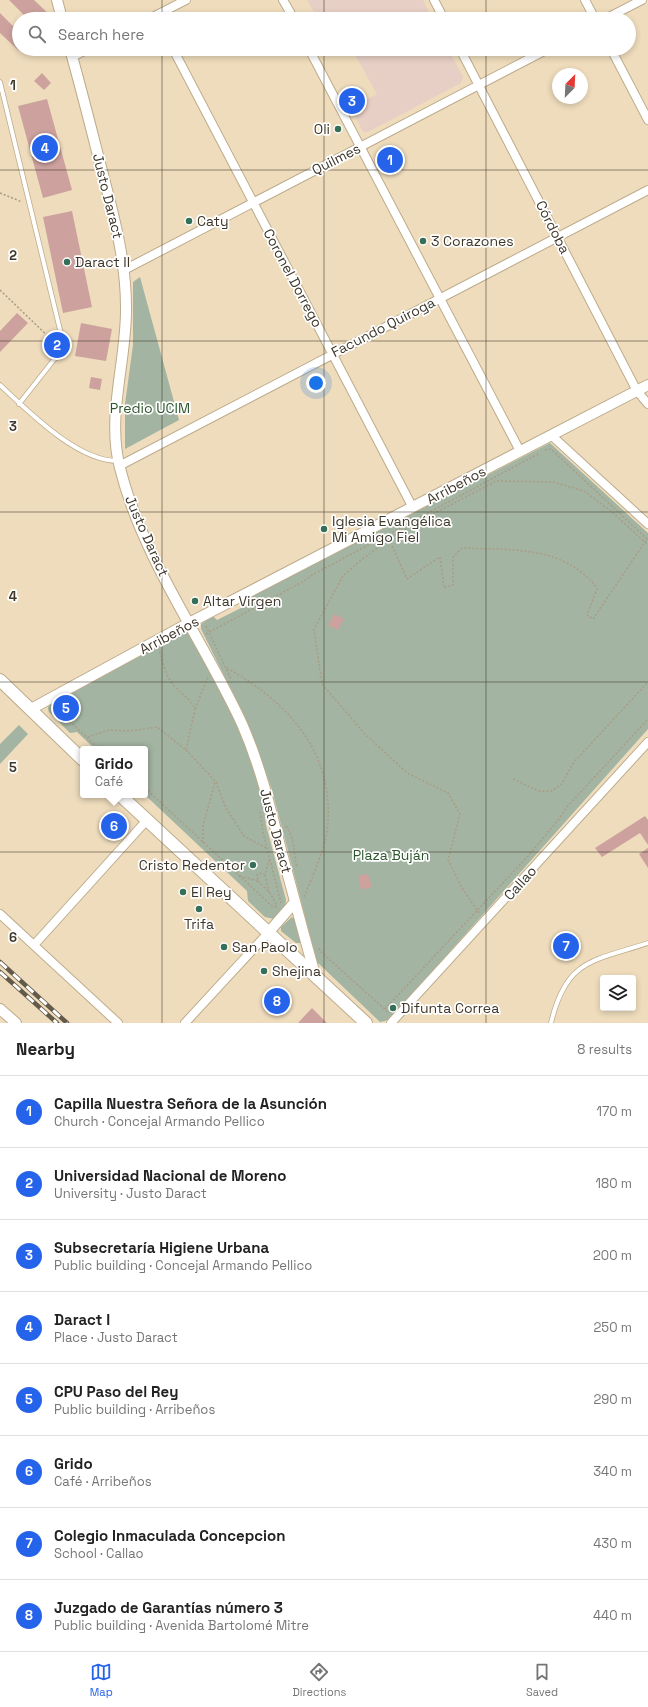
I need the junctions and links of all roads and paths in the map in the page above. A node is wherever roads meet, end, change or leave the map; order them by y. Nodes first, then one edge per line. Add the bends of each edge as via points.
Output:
1 (57, 0) edge
2 (186, 0) edge
3 (284, 0) edge
4 (434, 0) edge
5 (585, 0) edge
6 (642, 0) edge
7 (60, 12) edge
8 (165, 12) edge
9 (290, 12) edge
10 (440, 12) edge
11 (591, 12) edge
12 (619, 12) edge
13 (72, 56) edge
14 (177, 56) edge
15 (313, 56) edge
16 (464, 56) edge
17 (535, 56) edge
18 (615, 56) edge
19 (0, 82) edge
20 (479, 85) junction
21 (648, 120) edge
22 (360, 146) junction
23 (648, 190) edge
24 (0, 193) edge
25 (253, 202) junction
26 (29, 204) junction
27 (558, 236) junction
28 (124, 270) junction
29 (0, 290) edge
30 (440, 298) junction
31 (61, 349) junction
32 (332, 354) junction
33 (0, 385) edge
34 (648, 385) edge
35 (637, 391) junction
36 (19, 404) junction
37 (648, 404) edge
38 (551, 435) junction
39 (520, 452) junction
40 (119, 463) junction
41 (413, 508) junction
42 (648, 524) edge
43 (387, 535) junction
44 (647, 539) edge
45 (389, 540) junction
46 (644, 542) junction
47 (648, 545) edge
48 (189, 623) junction
49 (198, 640) junction
50 (159, 649) dead end
51 (212, 664) junction
52 (0, 680) edge
53 (212, 682) dead end
54 (648, 682) edge
55 (77, 696) dead end
56 (31, 709) junction
57 (195, 709) junction
58 (648, 719) edge
59 (88, 737) junction
60 (648, 742) edge
61 (96, 746) edge
62 (186, 750) junction
63 (80, 757) edge
64 (513, 779) dead end
65 (216, 782) junction
66 (148, 791) edge
67 (123, 798) edge
68 (260, 806) dead end
69 (147, 820) junction
70 (203, 843) junction
71 (266, 848) junction
72 (269, 858) junction
73 (265, 875) junction
74 (239, 876) junction
75 (258, 881) junction
76 (270, 893) junction
77 (299, 900) junction
78 (278, 907) junction
79 (477, 910) junction
80 (0, 914) edge
81 (268, 933) junction
82 (648, 943) edge
83 (317, 944) dead end
84 (34, 945) junction
85 (316, 978) junction
86 (0, 1009) edge
87 (385, 1009) junction
88 (393, 1021) edge
89 (16, 1023) edge
90 (118, 1023) edge
91 (186, 1023) edge
92 (366, 1023) edge
93 (551, 1023) edge

1 - 7 street
2 - 8 street
3 - 9 street
4 - 10 street
5 - 11 street
6 - 12 street
13 - 28 street, Justo Daract via 114,214
14 - 25 street, Coronel Dorrego
15 - 22 street
16 - 20 street, Córdoba
17 - 20 street, Quilmes
18 - 21 street
19 - 26 lane
20 - 22 street, Quilmes
20 - 27 street, Córdoba
22 - 25 street, Quilmes
22 - 30 street
23 - 27 street, Facundo Quiroga
24 - 26 path
25 - 28 street, Quilmes
25 - 32 street, Coronel Dorrego
26 - 31 lane via 62,338
27 - 30 street, Facundo Quiroga
27 - 35 street, Córdoba
28 - 40 street, Justo Daract via 126,309 116,411
29 - 31 path
30 - 32 street, Facundo Quiroga
30 - 39 street
31 - 36 lane
32 - 40 street, Facundo Quiroga
32 - 41 street, Coronel Dorrego
33 - 36 lane
34 - 35 street, Arribeños
35 - 37 street, Córdoba
35 - 38 street, Arribeños
36 - 40 lane via 84,452
38 - 39 street, Arribeños
38 - 42 street
39 - 41 street, Arribeños
40 - 48 street, Justo Daract via 132,509
41 - 48 street, Arribeños
43 - 44 path via 546,449 551,449
43 - 45 path
43 - 49 path
44 - 46 path
45 - 46 path via 496,481 553,482 584,491
45 - 46 path via 407,579 440,557 444,588 453,585 453,557 462,548 538,552 568,562 593,582 597,589 587,615 593,619
45 - 79 path via 343,576 314,629 322,684 365,734 407,773 448,793 460,814 448,860
46 - 47 path
48 - 49 street, Justo Daract
48 - 56 street, Arribeños
49 - 51 street, Justo Daract
50 - 57 path via 169,678 175,687 188,696
51 - 77 street, Justo Daract via 258,764
51 - 77 path via 226,667 272,698 304,732 317,756 328,802 328,823 314,872
52 - 56 main road
53 - 57 path via 208,676
54 - 64 path via 574,762 561,785 551,791 539,790
55 - 59 path via 56,708
56 - 63 main road
57 - 62 path
58 - 79 path via 567,807 529,855
59 - 61 path
59 - 62 path via 109,730 130,731 157,727
60 - 88 street, Callao
62 - 65 path
65 - 70 path via 204,826
65 - 71 path via 226,808 244,836
66 - 70 path
67 - 69 main road
68 - 71 path
69 - 81 main road
69 - 84 street
70 - 74 path
71 - 72 path
72 - 73 path
72 - 78 path via 281,903
73 - 75 path via 257,875
73 - 76 path
74 - 75 path
74 - 78 path via 272,906
75 - 76 path
76 - 78 path
77 - 81 street
77 - 85 street, Justo Daract
79 - 87 path
80 - 84 street
81 - 85 main road
81 - 91 street
82 - 93 lane via 586,963 575,971 565,984
83 - 87 path via 320,951
84 - 90 street
85 - 92 main road
86 - 89 street
87 - 88 path

